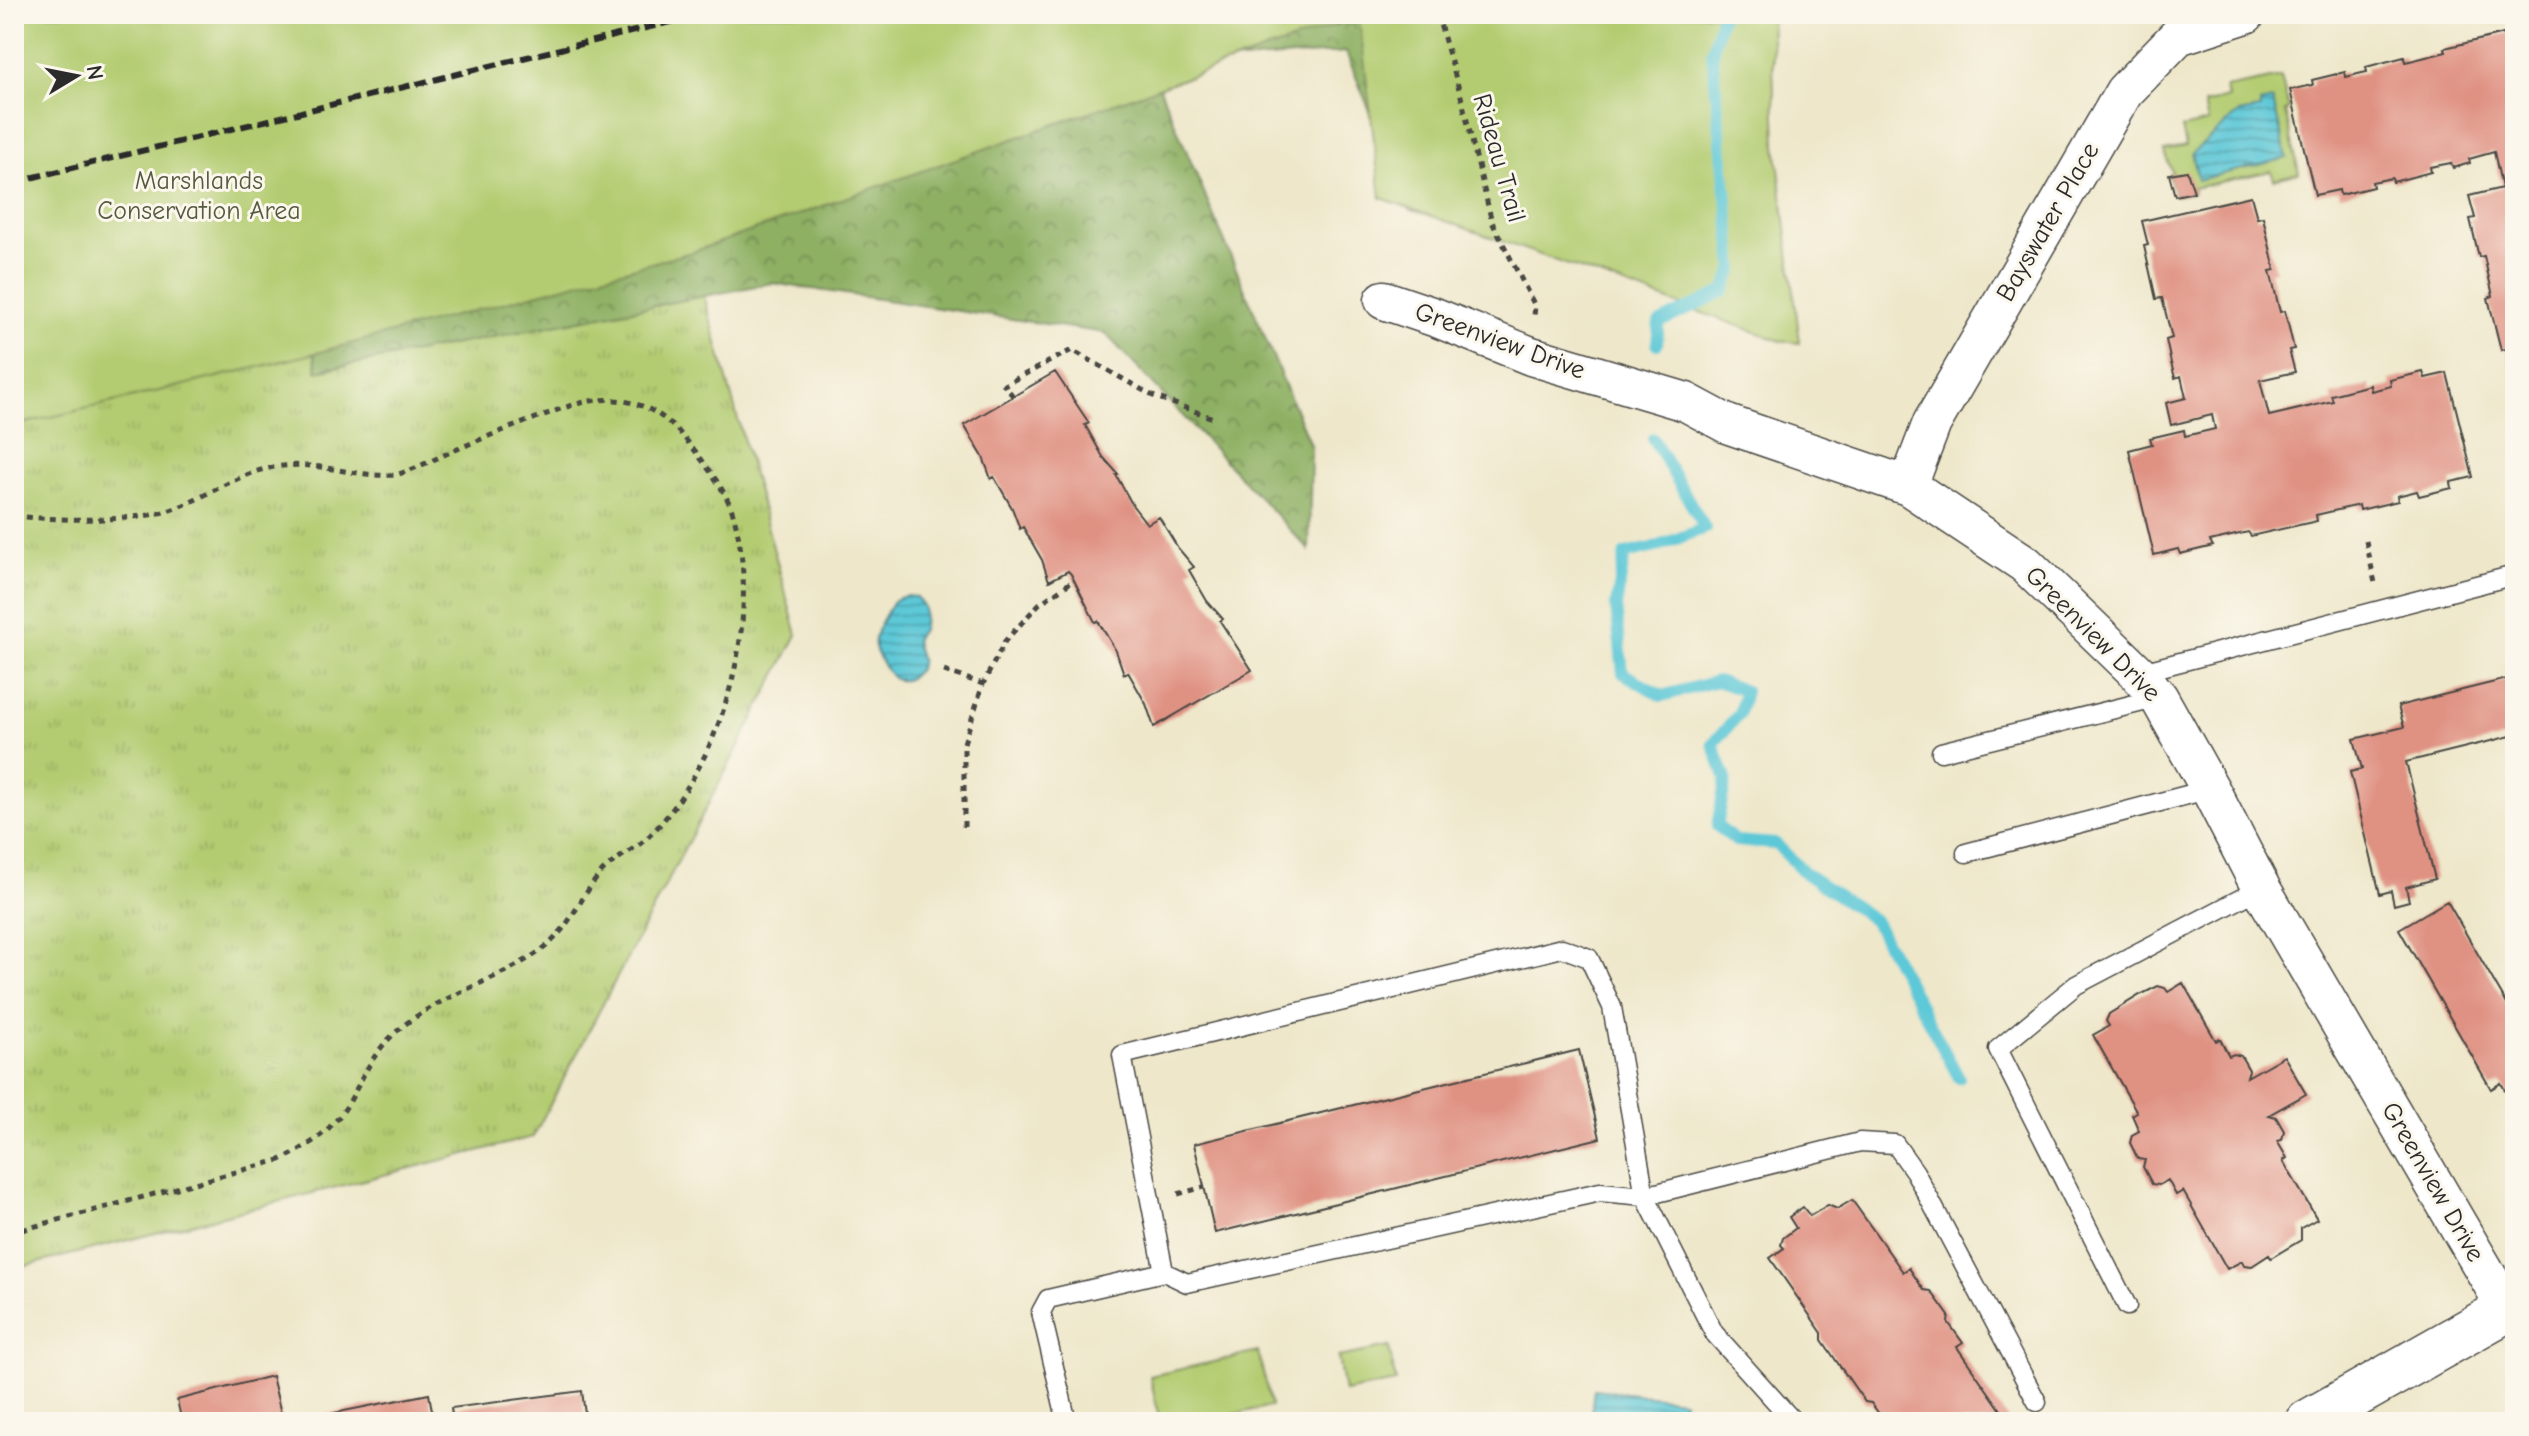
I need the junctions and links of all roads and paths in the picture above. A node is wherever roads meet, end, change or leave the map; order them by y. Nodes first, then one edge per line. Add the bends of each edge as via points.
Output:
1 (1437, 14) edge
2 (2246, 14) edge
3 (1384, 300) dead end
4 (1531, 356) junction
5 (1013, 396) dead end
6 (1213, 418) dead end
7 (1908, 486) junction
8 (14, 516) edge
9 (2366, 541) dead end
10 (2515, 575) edge
11 (1074, 580) dead end
12 (2381, 610) junction
13 (944, 671) dead end
14 (983, 684) junction
15 (2148, 685) junction
16 (1941, 752) dead end
17 (2210, 789) junction
18 (964, 827) dead end
19 (1966, 853) dead end
20 (2261, 888) junction
21 (1645, 1196) junction
22 (14, 1232) edge
23 (1164, 1272) junction
24 (2127, 1306) dead end
25 (2511, 1307) edge
26 (2037, 1402) dead end
27 (1067, 1422) edge
28 (1794, 1422) edge
29 (2308, 1422) edge

1 - 4 path, Rideau Trail via 1492,222 1535,306
2 - 7 street, Bayswater Place via 2178,36 2124,92 1932,423
3 - 4 street, Greenview Drive
4 - 7 street, Greenview Drive via 1686,402 1727,424
5 - 6 path via 1004,385 1072,350 1153,396
7 - 15 street, Greenview Drive via 2025,564
8 - 22 path via 78,519 171,510 258,470 301,463 396,475 566,407 613,399 640,403 660,414 677,427 707,467 734,516 744,590 728,690 698,770 653,833 604,870 544,948 403,1026 361,1075 328,1129 298,1152
9 - 12 path
10 - 12 lane
11 - 14 path via 1039,604 1005,641
12 - 15 lane
13 - 14 path
14 - 18 path via 964,743
15 - 16 lane
15 - 17 street, Greenview Drive
17 - 19 lane
17 - 20 street, Greenview Drive
20 - 24 lane via 2076,985 1998,1049
20 - 25 street, Greenview Drive
21 - 23 lane via 1600,1192 1187,1283
21 - 23 lane via 1612,1007 1589,958 1562,948 1122,1055
21 - 26 lane via 1860,1142 1895,1144 1915,1172
21 - 28 lane via 1714,1333
23 - 27 lane via 1048,1299 1041,1312
25 - 29 street

